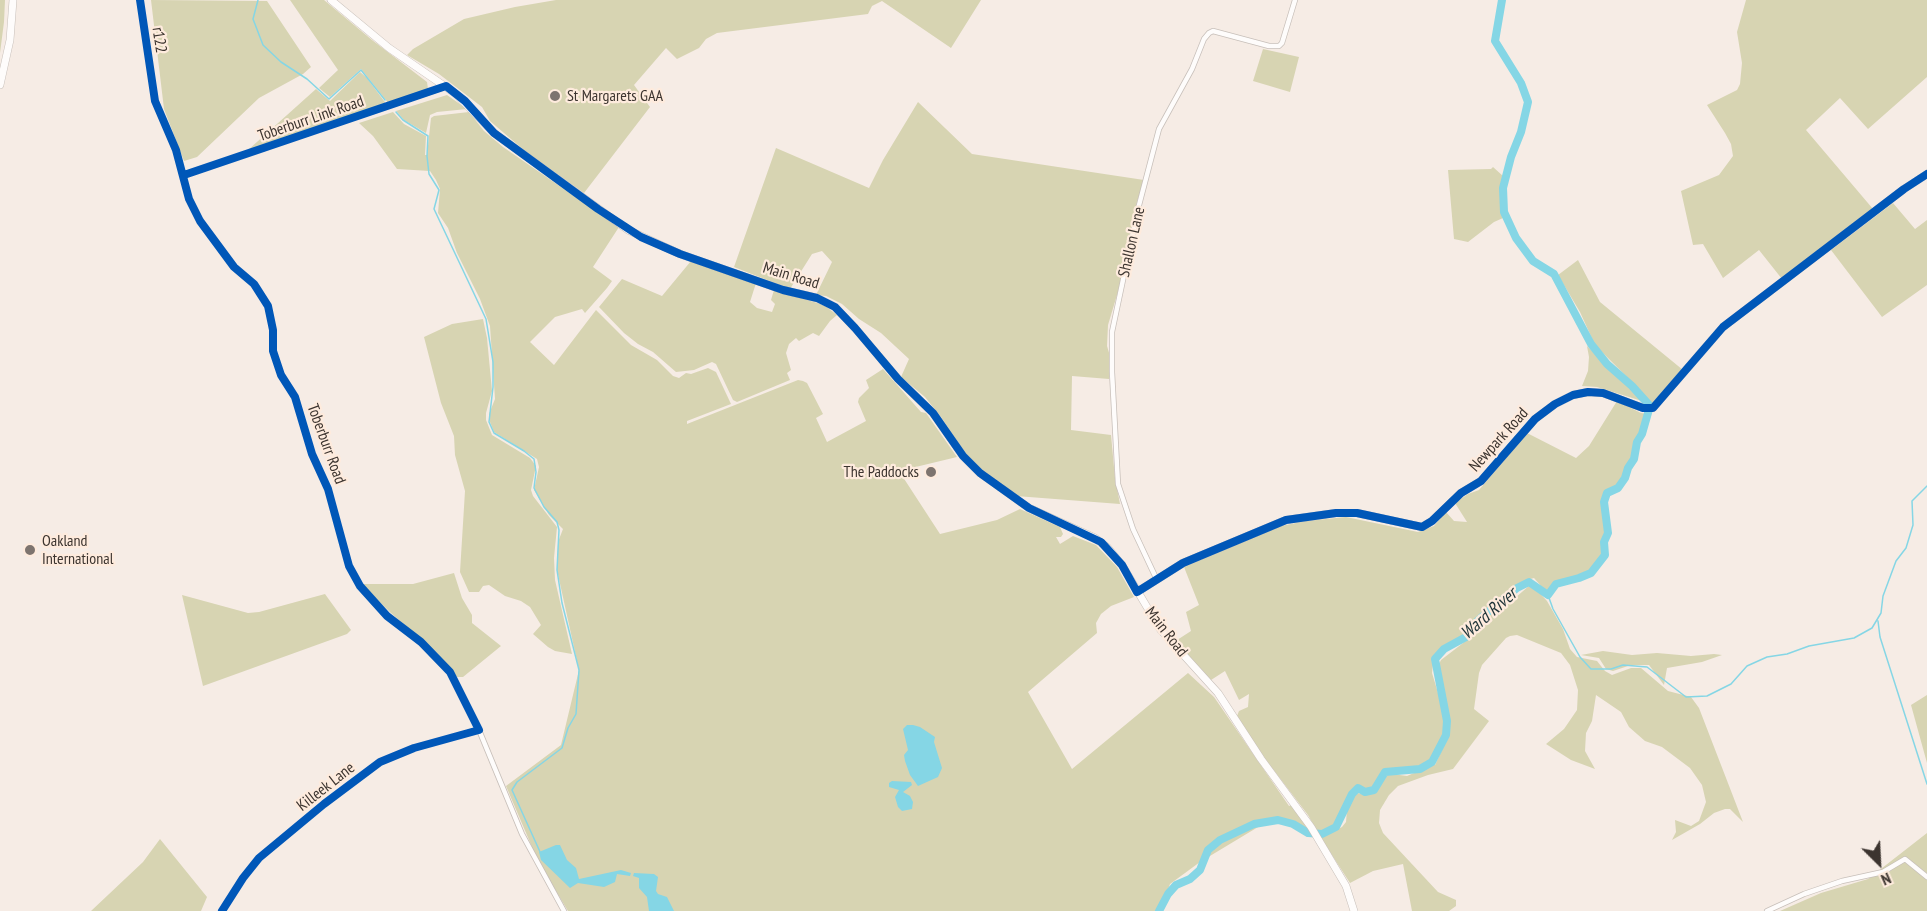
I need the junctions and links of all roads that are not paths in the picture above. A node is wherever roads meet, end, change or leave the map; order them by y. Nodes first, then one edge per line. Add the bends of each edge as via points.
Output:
1 (13, 0) edge
2 (140, 0) edge
3 (331, 0) edge
4 (1295, 0) edge
5 (152, 84) joint
6 (0, 86) edge
7 (446, 86) junction
8 (1927, 174) edge
9 (183, 175) junction
10 (1156, 578) junction
11 (1137, 592) junction
12 (479, 729) junction
13 (1927, 878) edge
14 (222, 911) edge
15 (564, 911) edge
16 (1354, 911) edge
17 (1767, 911) edge

1 - 6 main road via 10,40
2 - 5 street, r122
3 - 7 main road, Main Road via 389,48
4 - 10 street, Shallon Lane via 1279,46 1218,32 1209,33 1204,39 1160,129 1138,209 1112,332 1112,372 1118,484
5 - 9 street, Toberburr Road via 159,115
7 - 9 street, Toberburr Link Road
7 - 11 main road, Main Road via 494,134 641,237 834,307 898,380 933,413 980,473 1029,508 1101,542 1122,565
8 - 10 main road, Newpark Road via 1723,327 1650,408 1610,395 1573,394 1535,419 1481,482 1461,493 1422,527 1357,513 1297,517 1273,524
9 - 12 street, Toberburr Road via 200,221 268,306 273,351 281,375 295,397 354,576 387,616 421,642 450,672
10 - 11 main road, Newpark Road
11 - 16 main road, Main Road via 1160,629 1222,698 1311,827 1346,886
12 - 14 street, Killeek Lane via 380,762 259,858
12 - 15 street, Toberburr Road via 522,834
13 - 17 street via 1905,859 1883,872 1842,881

